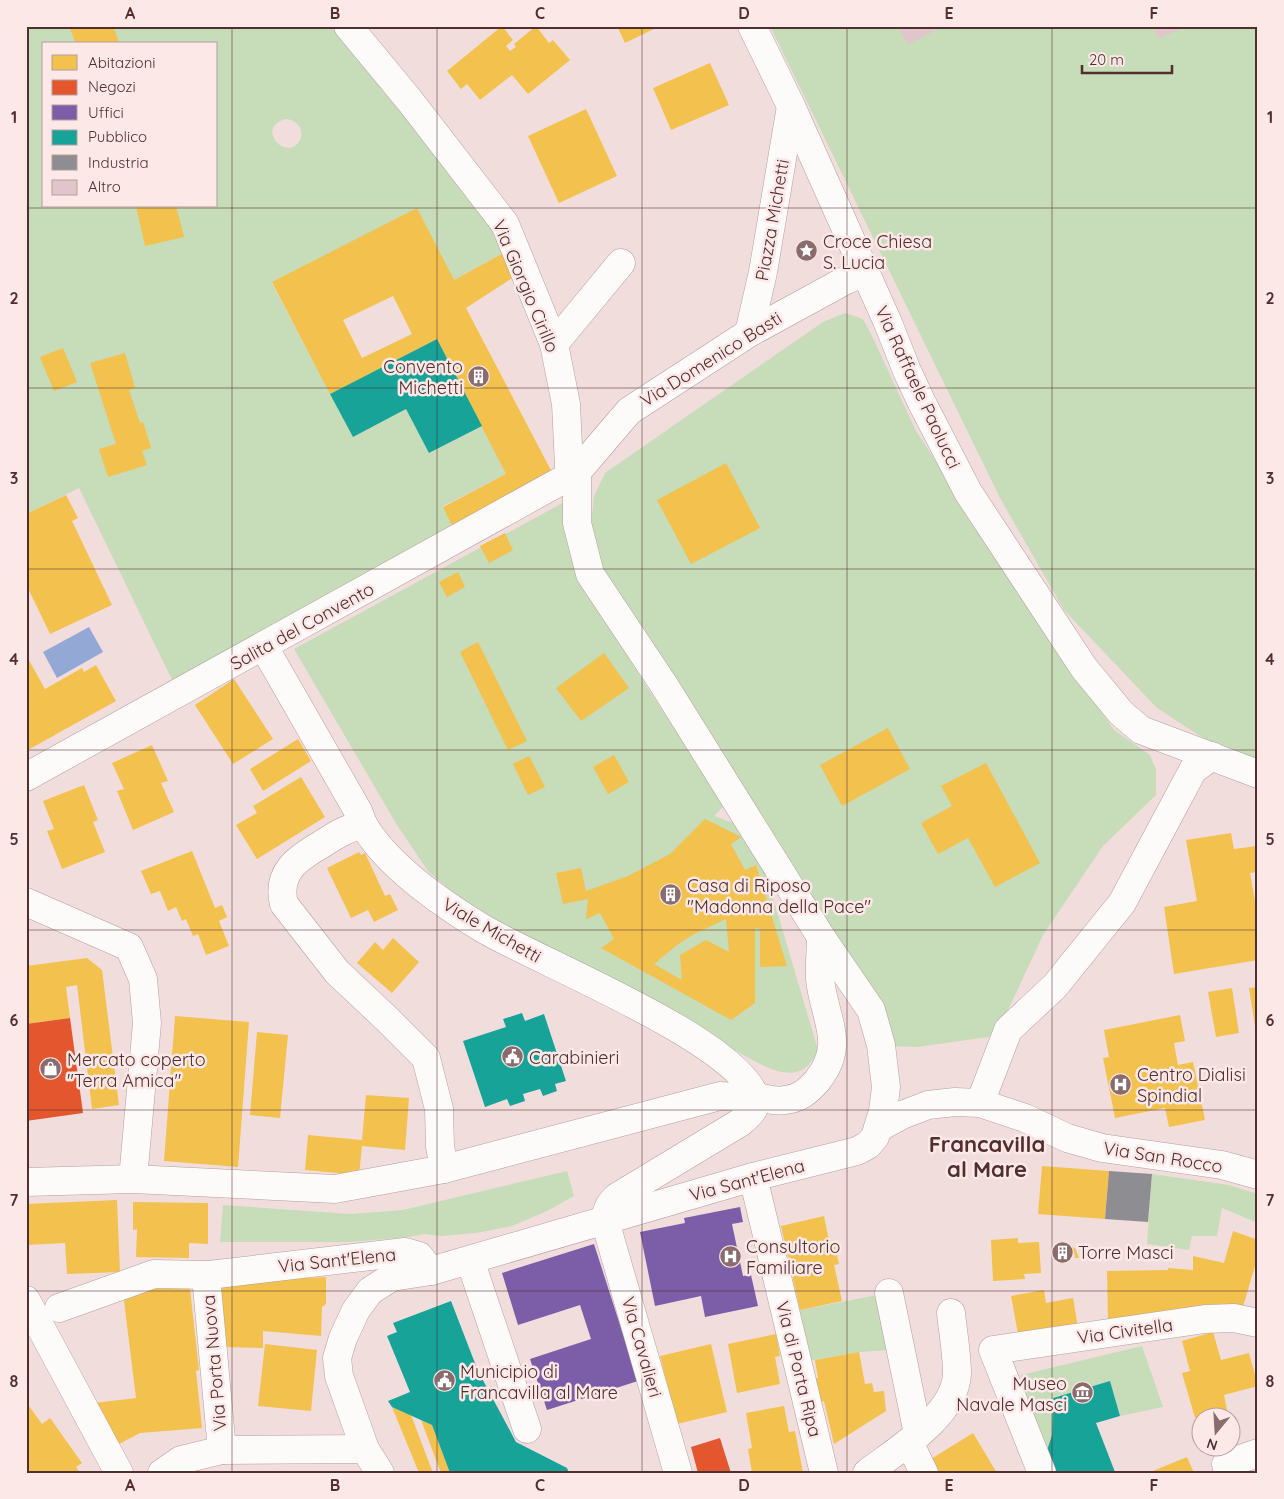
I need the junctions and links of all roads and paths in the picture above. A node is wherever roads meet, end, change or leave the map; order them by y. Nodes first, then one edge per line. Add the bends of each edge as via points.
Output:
1 (348, 26) edge
2 (752, 26) edge
3 (791, 106) junction
4 (621, 263) dead end
5 (865, 272) junction
6 (748, 332) junction
7 (554, 344) junction
8 (577, 472) junction
9 (264, 647) junction
10 (1212, 756) junction
11 (1258, 774) edge
12 (26, 777) edge
13 (364, 824) junction
14 (26, 902) edge
15 (821, 937) junction
16 (755, 1097) junction
17 (980, 1103) junction
18 (878, 1128) junction
19 (444, 1169) junction
20 (1258, 1175) edge
21 (753, 1178) junction
22 (133, 1179) junction
23 (26, 1182) edge
24 (605, 1221) junction
25 (470, 1260) junction
26 (431, 1271) junction
27 (209, 1275) junction
28 (889, 1293) dead end
29 (26, 1300) edge
30 (59, 1308) dead end
31 (951, 1313) dead end
32 (1258, 1324) edge
33 (527, 1429) dead end
34 (914, 1438) junction
35 (365, 1448) junction
36 (222, 1450) junction
37 (1258, 1453) edge
38 (119, 1473) edge
39 (162, 1473) edge
40 (380, 1473) edge
41 (678, 1473) edge
42 (824, 1473) edge
43 (867, 1473) edge
44 (924, 1473) edge
45 (1042, 1473) edge
46 (1228, 1473) edge

1 - 7 street, Via Giorgio Cirillo via 505,224
2 - 3 street, Via Raffaele Paolucci
3 - 5 street, Via Raffaele Paolucci
3 - 6 street, Piazza Michetti via 764,272
4 - 7 street
5 - 6 street, Via Domenico Basti
5 - 10 street, Via Raffaele Paolucci via 921,401 968,492 1084,668 1121,713 1141,730
6 - 8 street, Via Domenico Basti via 629,411
7 - 8 street, Via Giorgio Cirillo via 566,404 569,466
8 - 9 street, Salita del Convento
8 - 15 street via 577,523 590,574 664,685
9 - 12 street, Salita del Convento
9 - 13 street, Viale Michetti
10 - 11 street
10 - 17 street via 1193,770 1122,903 1056,986 1008,1030
13 - 16 street, Viale Michetti via 372,839 434,896 483,928 664,1021 720,1056 739,1073
13 - 19 street via 347,828 299,858 283,882 284,904 337,972 426,1058 439,1109
14 - 22 street via 129,947 143,979 147,1023
15 - 16 street via 820,980 833,1041 831,1056 824,1072 804,1094 776,1101
15 - 18 street via 870,1010 881,1045 886,1087
16 - 19 street via 720,1096
16 - 24 street, Via Sant'Elena via 751,1113 742,1122 617,1197 609,1207
17 - 18 street, Via San Rocco via 928,1105
17 - 20 street, Via San Rocco via 1025,1118 1067,1138 1102,1148 1222,1165
18 - 21 street, Via Sant'Elena via 868,1146 858,1151
19 - 22 street via 335,1189
21 - 24 street, Via Sant'Elena
21 - 42 street, Via di Porta Ripa
22 - 23 street
24 - 25 street, Via Sant'Elena
24 - 41 street, Via Cavalieri
25 - 26 street, Via Sant'Elena
25 - 33 street
26 - 27 street, Via Sant'Elena via 420,1256 405,1252
26 - 35 street via 392,1278 370,1292 356,1310 343,1338 337,1358 339,1376
27 - 30 street, Via Sant'Elena via 154,1274
27 - 36 street, Via Porta Nuova via 207,1287
28 - 34 street
29 - 38 street
31 - 34 street via 957,1374 954,1390 946,1404
32 - 45 street, Via Civitella via 1234,1318 1205,1319 993,1350
34 - 43 street
34 - 44 street
35 - 36 street
35 - 40 street
36 - 39 street via 181,1460
37 - 46 street via 1226,1464

